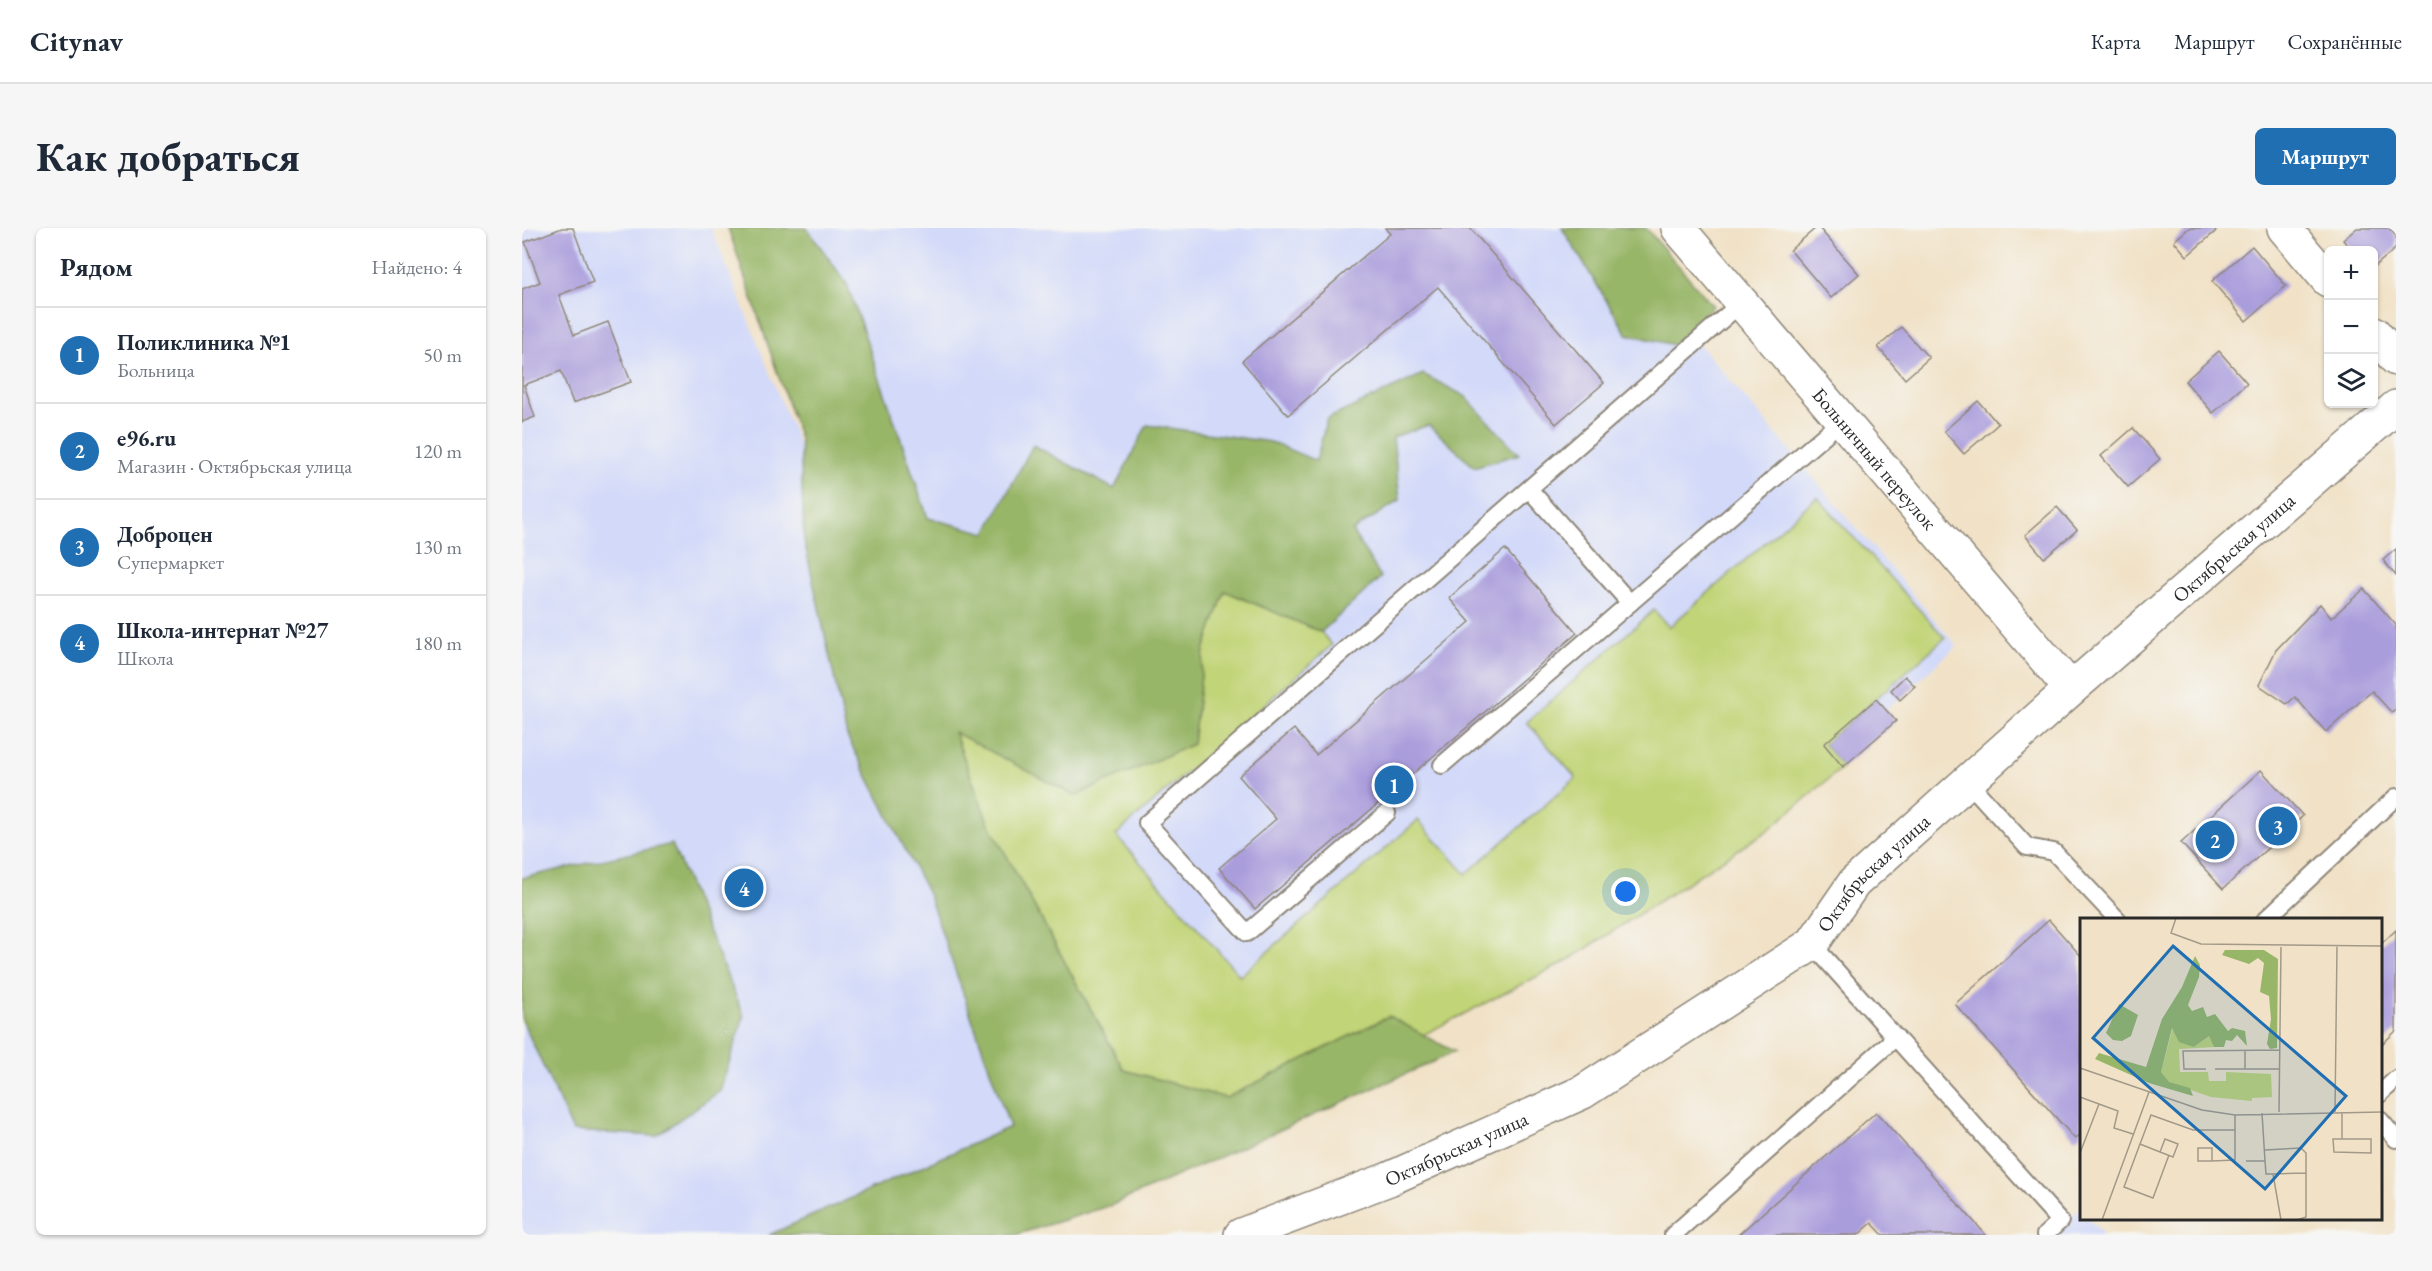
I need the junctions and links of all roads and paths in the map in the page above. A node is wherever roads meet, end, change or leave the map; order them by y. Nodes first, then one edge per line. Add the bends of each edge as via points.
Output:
1 (1678, 228) edge
2 (2284, 228) edge
3 (2324, 275) edge
4 (1741, 303) junction
5 (2378, 339) edge
6 (2396, 359) edge
7 (2396, 407) edge
8 (1840, 421) junction
9 (1529, 489) junction
10 (1630, 603) junction
11 (2071, 689) junction
12 (1442, 765) dead end
13 (1968, 782) junction
14 (2396, 797) edge
15 (1387, 813) dead end
16 (2116, 918) edge
17 (2267, 918) edge
18 (1812, 944) junction
19 (1896, 1037) junction
20 (2396, 1078) edge
21 (2381, 1092) edge
22 (2381, 1122) edge
23 (2396, 1139) edge
24 (1241, 1235) edge
25 (1673, 1235) edge
26 (2045, 1235) edge

1 - 4 main road, Больничный переулок
2 - 3 main road
4 - 8 main road, Больничный переулок
4 - 9 lane
5 - 6 main road
7 - 11 main road, Октябрьская улица
8 - 10 lane
8 - 11 main road, Больничный переулок
9 - 10 lane
9 - 15 lane via 1147,823 1247,933
10 - 12 lane
11 - 13 main road, Октябрьская улица
13 - 16 lane via 2027,847 2054,852
13 - 18 main road, Октябрьская улица via 1854,883
14 - 17 lane
18 - 19 lane
18 - 24 main road, Октябрьская улица via 1583,1092 1389,1179
19 - 25 lane
19 - 26 lane via 2060,1221
20 - 21 lane
22 - 23 lane

